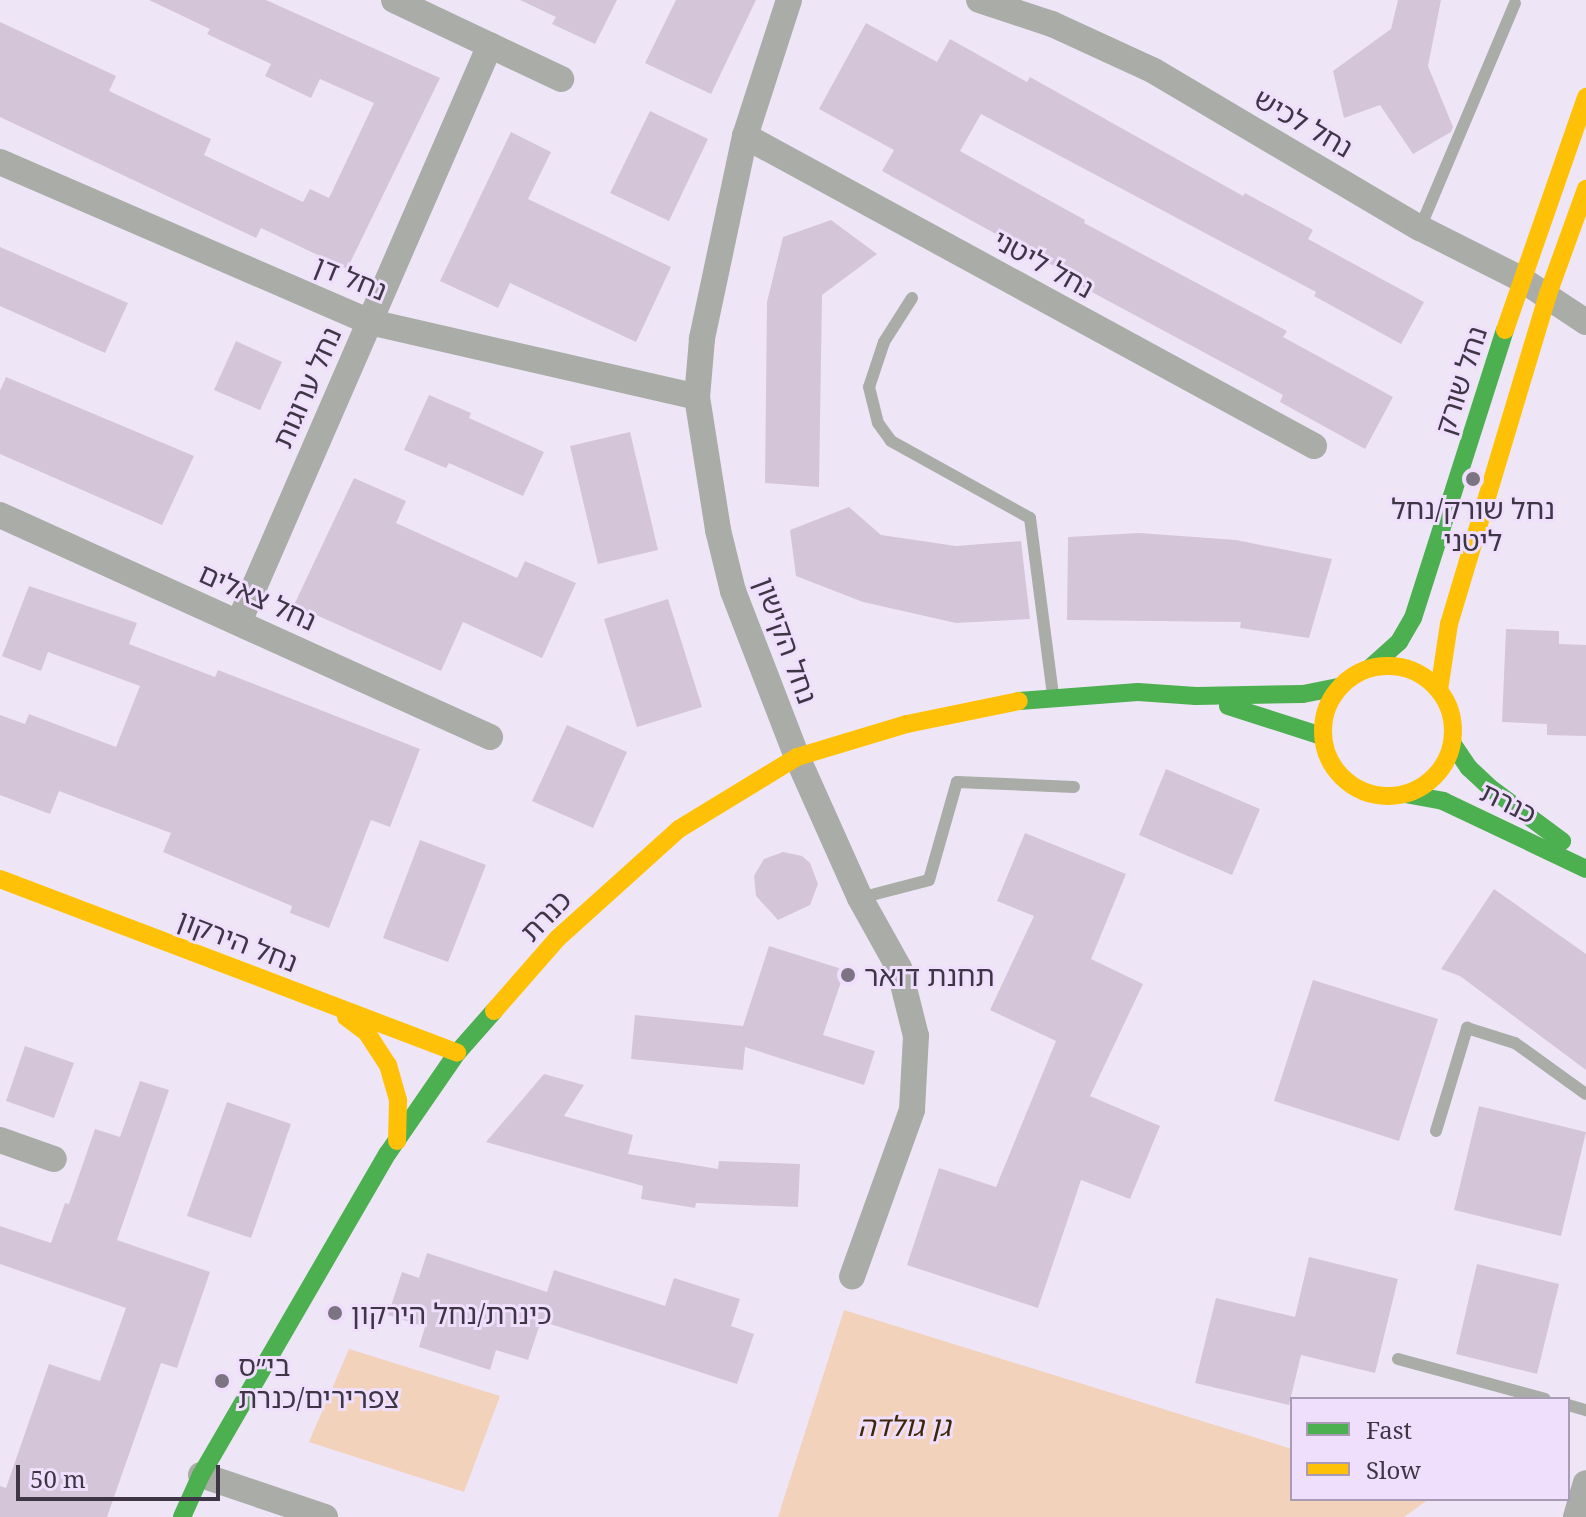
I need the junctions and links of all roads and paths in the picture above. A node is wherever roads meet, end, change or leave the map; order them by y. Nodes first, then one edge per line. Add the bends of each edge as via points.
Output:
1 (394, 0) edge
2 (789, 0) edge
3 (979, 0) edge
4 (1515, 3) dead end
5 (490, 45) junction
6 (561, 79) dead end
7 (1586, 97) edge
8 (745, 136) junction
9 (0, 162) edge
10 (1586, 189) edge
11 (1420, 228) junction
12 (1521, 279) junction
13 (1548, 294) junction
14 (912, 298) dead end
15 (370, 322) junction
16 (1586, 322) edge
17 (697, 397) junction
18 (1314, 446) dead end
19 (0, 515) edge
20 (239, 622) junction
21 (1370, 668) junction
22 (1339, 687) junction
23 (1439, 690) junction
24 (1196, 696) junction
25 (1053, 698) junction
26 (1322, 736) junction
27 (490, 737) dead end
28 (1452, 743) junction
29 (797, 757) junction
30 (1074, 787) dead end
31 (1405, 794) junction
32 (1586, 858) edge
33 (1586, 869) edge
34 (0, 879) edge
35 (860, 898) junction
36 (332, 1006) junction
37 (457, 1053) junction
38 (1586, 1094) edge
39 (1436, 1131) dead end
40 (0, 1140) edge
41 (397, 1141) junction
42 (54, 1159) dead end
43 (852, 1277) dead end
44 (1398, 1359) dead end
45 (1538, 1397) edge
46 (201, 1475) junction
47 (182, 1517) edge
48 (325, 1517) edge

1 - 5 street
2 - 8 street, נחל הקישון
3 - 11 street, נחל לכיש via 1107,47
4 - 11 lane
5 - 6 street
5 - 15 street, נחל ערוגות
7 - 12 street, נחל שורק
8 - 17 street, נחל הקישון via 702,339
8 - 18 street, נחל ליטני
9 - 15 street, נחל דן
10 - 13 street, נחל שורק
11 - 12 street, נחל לכיש
12 - 13 street, נחל לכיש
12 - 21 street, נחל שורק via 1413,618 1399,642
13 - 16 street, נחל לכיש
13 - 23 street, נחל שורק via 1449,624
14 - 25 lane via 884,342 869,387 878,423 891,441 1030,518
15 - 17 street, נחל דן
15 - 20 street, נחל ערוגות
17 - 29 street, נחל הקישון via 733,591
19 - 20 street, נחל צאלים
20 - 27 street, נחל צאלים
21 - 22 street, כנרת
21 - 23 street via 1408,669
22 - 24 street, כנרת via 1303,694
22 - 26 street via 1326,710
23 - 28 street, כנרת via 1453,724
24 - 25 street, כנרת via 1138,692
24 - 26 street, כנרת
25 - 29 street, כנרת via 907,724
26 - 31 street, כנרת via 1327,755 1350,784 1386,796
28 - 31 street via 1436,775
28 - 32 street, כנרת via 1493,790
29 - 35 street, נחל הקישון
29 - 37 street, כנרת via 679,829 630,870 558,938
30 - 35 lane via 957,782 929,880
31 - 33 street, כנרת via 1443,801
34 - 36 street, נחל הירקון
35 - 43 street, נחל הקישון via 899,968 916,1036 912,1110
36 - 37 street, נחל הירקון
36 - 41 street via 367,1033 388,1065 398,1101
37 - 41 street, כנרת
38 - 39 lane via 1515,1043 1467,1028
40 - 42 street
41 - 46 street, כנרת
44 - 45 lane
46 - 47 street, כנרת
46 - 48 street

